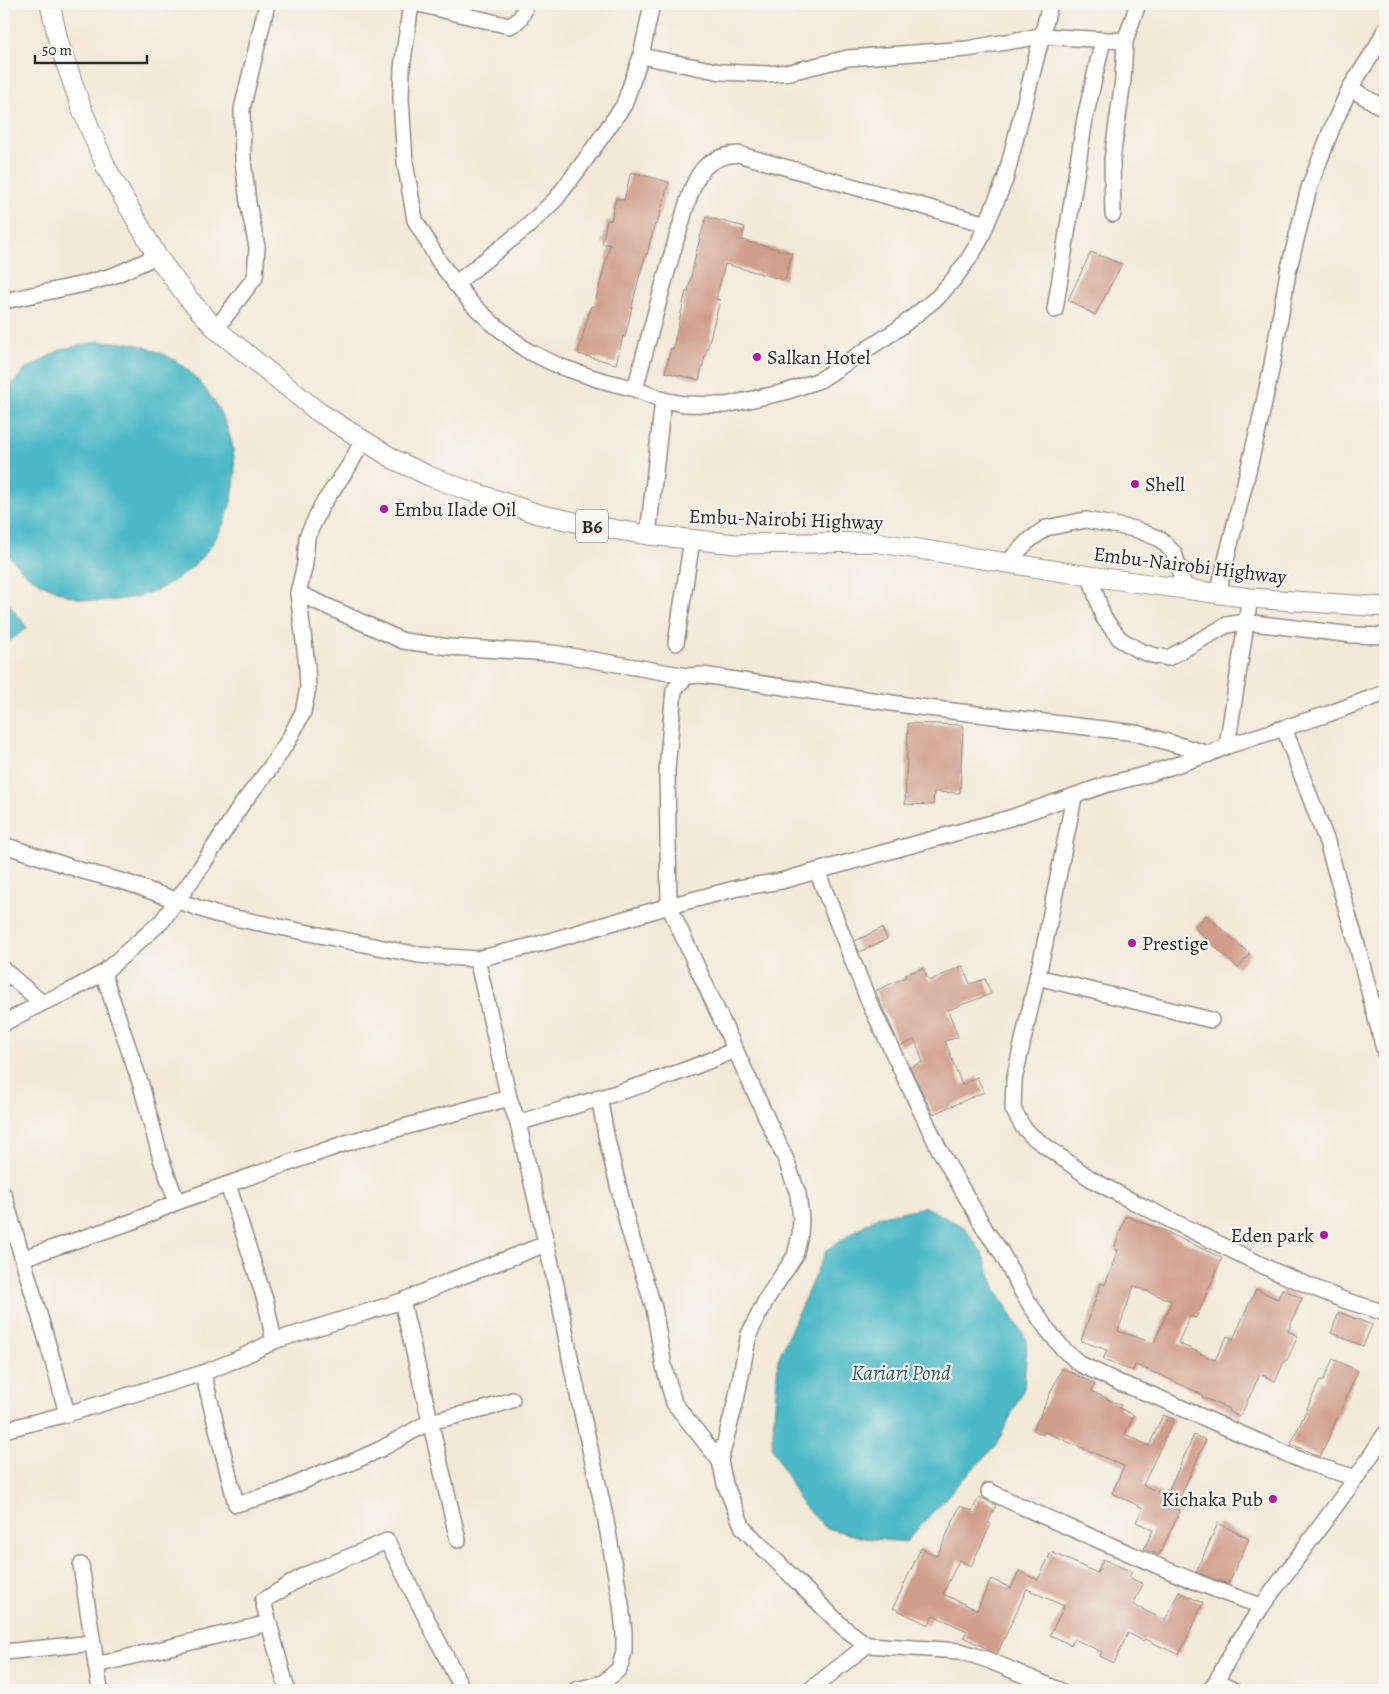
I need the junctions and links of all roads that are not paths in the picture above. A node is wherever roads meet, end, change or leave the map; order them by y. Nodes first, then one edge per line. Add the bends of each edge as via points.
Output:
1 (50, 4) edge
2 (267, 4) edge
3 (410, 4) edge
4 (419, 4) edge
5 (526, 4) edge
6 (652, 4) edge
7 (1050, 4) edge
8 (1138, 4) edge
9 (1385, 30) edge
10 (1042, 36) junction
11 (1103, 40) junction
12 (1125, 41) junction
13 (641, 56) junction
14 (1350, 88) junction
15 (1385, 109) edge
16 (1113, 214) dead end
17 (986, 224) junction
18 (157, 256) junction
19 (456, 284) junction
20 (4, 301) edge
21 (1055, 310) dead end
22 (216, 329) junction
23 (634, 390) junction
24 (663, 400) junction
25 (363, 440) junction
26 (648, 535) junction
27 (692, 540) junction
28 (1008, 563) junction
29 (1090, 576) junction
30 (1185, 589) junction
31 (298, 593) junction
32 (1218, 594) junction
33 (1250, 598) junction
34 (1385, 607) edge
35 (1246, 622) junction
36 (1385, 636) edge
37 (676, 643) dead end
38 (687, 676) junction
39 (1385, 693) edge
40 (1284, 728) junction
41 (1227, 746) junction
42 (1209, 754) junction
43 (1074, 797) junction
44 (4, 845) edge
45 (817, 871) junction
46 (178, 900) junction
47 (669, 906) junction
48 (477, 959) junction
49 (4, 970) edge
50 (103, 973) junction
51 (1037, 977) junction
52 (42, 1003) junction
53 (1211, 1020) dead end
54 (4, 1023) edge
55 (735, 1050) junction
56 (1385, 1053) edge
57 (599, 1097) junction
58 (509, 1098) junction
59 (518, 1123) junction
60 (228, 1186) junction
61 (4, 1195) edge
62 (177, 1202) junction
63 (546, 1244) junction
64 (23, 1258) junction
65 (402, 1301) junction
66 (1385, 1313) edge
67 (274, 1341) junction
68 (203, 1373) junction
69 (512, 1400) dead end
70 (67, 1414) junction
71 (430, 1422) junction
72 (4, 1430) edge
73 (1385, 1434) edge
74 (720, 1461) junction
75 (1356, 1478) junction
76 (989, 1491) dead end
77 (458, 1540) dead end
78 (81, 1565) dead end
79 (1262, 1606) junction
80 (269, 1623) junction
81 (93, 1643) junction
82 (868, 1646) junction
83 (4, 1652) edge
84 (96, 1665) junction
85 (606, 1686) edge
86 (1213, 1686) edge
87 (100, 1690) edge
88 (287, 1690) edge
89 (463, 1690) edge
90 (576, 1690) edge
91 (810, 1690) edge
92 (1059, 1690) edge
93 (1233, 1690) edge

1 - 18 main road, Embu-Nairobi Highway / B6 via 59,44 95,142
2 - 22 street via 242,109 243,160 257,247 255,277
3 - 19 street via 401,99 409,187 415,220
4 - 5 street via 509,26 522,17
6 - 13 street
7 - 10 street
8 - 12 street
9 - 14 street
10 - 11 street
10 - 13 street via 967,49 848,58 768,74 720,72
10 - 17 street via 1005,180
11 - 12 street
11 - 21 street via 1085,118
12 - 16 street via 1112,160
13 - 19 street via 624,105 556,199 528,227
14 - 15 street
14 - 32 street via 1309,188 1288,272 1272,365
17 - 23 street via 738,154 714,160 702,169 690,195
17 - 24 street via 968,260 938,297 898,329 820,380 726,405
18 - 20 street via 115,276
18 - 22 main road, Embu-Nairobi Highway / B6
19 - 23 street via 492,323 526,350 559,366
22 - 25 main road, Embu-Nairobi Highway / B6 via 317,411
23 - 24 street
24 - 26 street
25 - 26 main road, Embu-Nairobi Highway / B6 via 429,476 500,501 546,516
25 - 31 street via 322,505 307,537
26 - 27 main road, Embu-Nairobi Highway / B6
27 - 28 main road, Embu-Nairobi Highway / B6 via 736,544 874,542
27 - 37 street
28 - 29 main road, Embu-Nairobi Highway / B6
28 - 30 street via 1027,542 1046,528 1086,520 1135,528 1160,539 1174,553
29 - 30 main road, Embu-Nairobi Highway / B6
29 - 35 street via 1103,617 1120,639 1152,655 1168,658 1227,625
30 - 32 main road, Embu-Nairobi Highway / B6
31 - 38 street via 403,641 552,653
31 - 46 street via 308,688 303,712 288,741
32 - 33 main road, Embu-Nairobi Highway / B6
33 - 34 main road, Embu-Nairobi Highway / B6
33 - 35 street
35 - 36 street
35 - 41 street
38 - 42 street via 702,675 919,707 1136,733
38 - 47 street via 674,690 667,770
39 - 40 street
40 - 41 street
40 - 56 street via 1327,842
41 - 42 street
42 - 43 street
43 - 45 street
43 - 51 street
44 - 46 street
45 - 47 street
45 - 75 street via 869,1002 939,1149 1026,1298 1064,1350 1080,1364 1120,1383 1305,1462
46 - 48 street via 215,914 271,926 418,955
46 - 50 street via 162,920
47 - 48 street via 543,944
47 - 55 street
48 - 58 street
49 - 52 street
50 - 52 street
50 - 62 street
51 - 53 street
51 - 66 street via 1014,1080 1014,1109 1023,1127 1033,1137 1092,1179 1130,1200 1274,1271
52 - 54 street
55 - 57 street via 702,1065
55 - 74 street via 786,1160 798,1194 801,1219 795,1256 767,1298 749,1334
57 - 59 street
57 - 74 street via 629,1230 654,1308 674,1403
58 - 59 street
58 - 60 street via 346,1143
59 - 63 street
60 - 62 street
60 - 67 street via 266,1303
61 - 64 street
62 - 64 street via 134,1221
63 - 65 street
63 - 85 street via 621,1604 624,1652 620,1668
64 - 70 street
65 - 67 street
65 - 71 street
67 - 68 street
68 - 70 street
68 - 71 street via 236,1504 279,1492 350,1463
69 - 71 street
70 - 72 street
71 - 77 street
73 - 75 street
74 - 82 street via 725,1484 743,1528 843,1627
75 - 79 street
76 - 79 street via 1223,1594
78 - 81 street
79 - 86 street
80 - 84 street
80 - 88 street
80 - 89 street via 264,1601 305,1575 387,1541
81 - 83 street
81 - 84 street
82 - 91 street
82 - 92 street via 960,1651
84 - 87 street
85 - 90 street
86 - 93 street

